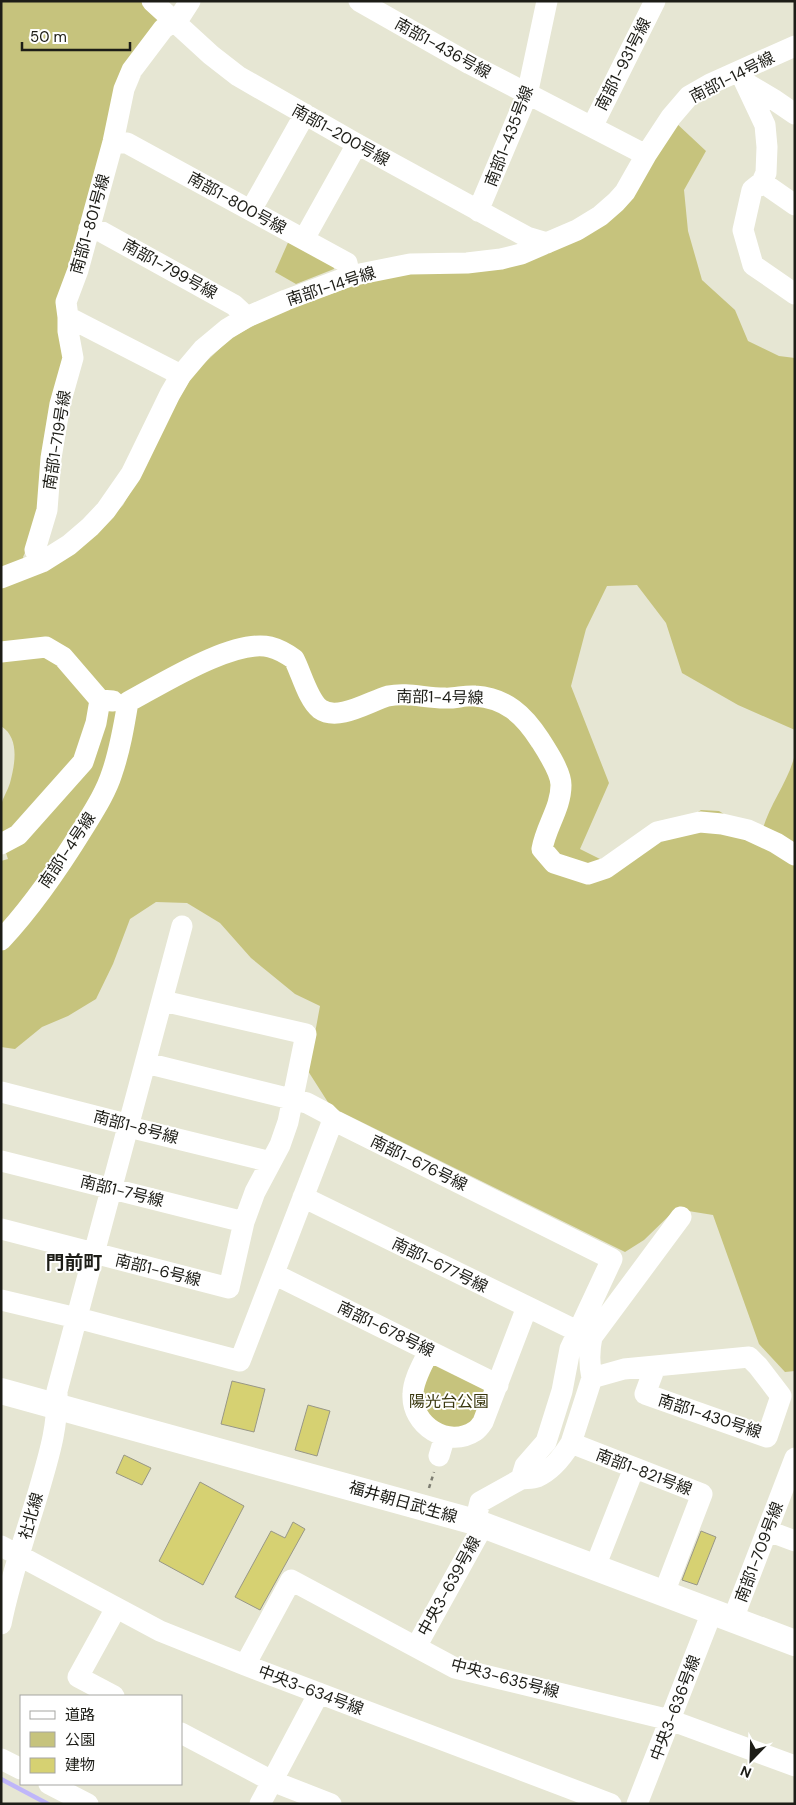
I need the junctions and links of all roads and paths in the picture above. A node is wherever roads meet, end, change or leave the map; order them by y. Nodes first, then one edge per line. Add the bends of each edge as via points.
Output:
1 (152, 1) edge
2 (190, 1) edge
3 (359, 1) edge
4 (547, 1) edge
5 (655, 1) edge
6 (173, 22) junction
7 (795, 46) edge
8 (743, 77) junction
9 (527, 95) junction
10 (305, 114) junction
11 (795, 114) edge
12 (592, 127) junction
13 (113, 142) junction
14 (357, 144) junction
15 (646, 155) junction
16 (762, 182) junction
17 (795, 205) edge
18 (250, 210) junction
19 (478, 210) junction
20 (89, 228) junction
21 (309, 230) dead end
22 (547, 243) junction
23 (350, 276) junction
24 (795, 294) edge
25 (68, 317) junction
26 (247, 317) junction
27 (181, 375) junction
28 (42, 562) junction
29 (1, 578) edge
30 (1, 652) edge
31 (100, 700) junction
32 (128, 702) junction
33 (1, 844) edge
34 (795, 855) edge
35 (182, 926) dead end
36 (1, 940) edge
37 (163, 1000) junction
38 (146, 1063) junction
39 (1, 1092) edge
40 (292, 1100) junction
41 (332, 1120) junction
42 (129, 1126) junction
43 (1, 1161) edge
44 (271, 1162) junction
45 (112, 1189) junction
46 (303, 1198) junction
47 (681, 1217) dead end
48 (244, 1222) junction
49 (1, 1229) edge
50 (94, 1254) junction
51 (274, 1274) junction
52 (1, 1300) edge
53 (527, 1307) junction
54 (77, 1318) junction
55 (577, 1331) junction
56 (429, 1350) junction
57 (655, 1367) junction
58 (592, 1378) junction
59 (498, 1384) junction
60 (1, 1391) edge
61 (788, 1392) edge
62 (57, 1407) junction
63 (445, 1436) junction
64 (571, 1443) junction
65 (439, 1456) joint
66 (795, 1458) edge
67 (634, 1468) junction
68 (521, 1479) junction
69 (427, 1495) dead end
70 (479, 1524) junction
71 (768, 1531) junction
72 (795, 1541) edge
73 (10, 1551) edge
74 (596, 1567) junction
75 (664, 1593) junction
76 (116, 1608) junction
77 (723, 1615) junction
78 (1, 1624) edge
79 (795, 1643) edge
80 (416, 1647) junction
81 (245, 1665) junction
82 (320, 1693) junction
83 (112, 1695) edge
84 (670, 1720) junction
85 (182, 1733) edge
86 (1, 1759) edge
87 (795, 1766) edge
88 (20, 1768) edge
89 (272, 1781) junction
90 (51, 1785) edge
91 (88, 1804) edge
92 (260, 1804) edge
93 (331, 1804) edge
94 (611, 1804) edge
95 (637, 1804) edge

1 - 6 street, 南部1-200号線
2 - 6 street, 南部1-801号線
3 - 9 street, 南部1-436号線
4 - 9 street, 南部1-435号線
5 - 12 street, 南部1-931号線
6 - 10 street, 南部1-200号線 via 238,76
6 - 13 street, 南部1-801号線 via 163,29 132,70 124,89
7 - 8 street, 南部1-14号線
8 - 11 street
8 - 15 street, 南部1-14号線 via 710,84 689,96
8 - 16 street via 765,125 766,173
9 - 12 street, 南部1-436号線
9 - 19 street, 南部1-435号線
10 - 14 street, 南部1-200号線
10 - 18 street
12 - 15 street, 南部1-436号線
13 - 18 street, 南部1-800号線 via 127,143
13 - 20 street, 南部1-801号線
14 - 19 street, 南部1-200号線
14 - 21 street
15 - 22 street, 南部1-14号線 via 625,192 611,207 577,230
16 - 17 street
16 - 24 street via 752,190 744,230 754,264
18 - 23 street, 南部1-800号線 via 347,263
19 - 22 street, 南部1-200号線 via 527,237
20 - 25 street, 南部1-801号線 via 66,302
20 - 26 street, 南部1-799号線 via 234,304
22 - 23 street, 南部1-14号線 via 501,259 410,264
23 - 26 street, 南部1-14号線
25 - 27 street
25 - 28 street, 南部1-719号線 via 74,358 60,404 47,510 35,550
26 - 27 street, 南部1-14号線 via 209,344
27 - 28 street, 南部1-14号線 via 117,496 90,528
28 - 29 street, 南部1-14号線
30 - 31 street via 46,648 64,657
31 - 32 street
31 - 33 street via 96,723 82,762 18,836
32 - 34 street, 南部1-4号線 via 232,650 270,647 294,659 311,698 320,709 329,713 347,711 388,696 412,694 447,698 473,696 511,706 532,727 561,782 560,799 542,850 554,863 588,874 606,868 657,832 700,822 748,830
32 - 36 street, 南部1-4号線 via 114,766 102,796 73,845
35 - 37 street, 社北線
37 - 38 street, 社北線
37 - 40 street via 306,1034
38 - 40 street
38 - 42 street, 社北線
39 - 42 street, 南部1-8号線
40 - 41 street via 307,1103
40 - 44 street
41 - 46 street
41 - 55 street, 南部1-676号線 via 612,1259
42 - 44 street, 南部1-8号線
42 - 45 street, 社北線
43 - 45 street, 南部1-7号線
44 - 48 street
45 - 48 street, 南部1-7号線
45 - 50 street, 社北線
46 - 51 street
46 - 53 street, 南部1-677号線
47 - 58 street via 592,1337
48 - 50 street, 南部1-6号線 via 229,1288
49 - 50 street, 南部1-6号線
50 - 54 street, 社北線
51 - 54 street via 240,1360
51 - 56 street, 南部1-678号線
52 - 54 street
53 - 55 street, 南部1-677号線
53 - 59 street
54 - 62 street, 社北線 via 57,1392
55 - 68 street, 南部1-676号線 via 546,1442 525,1466
56 - 59 street, 南部1-678号線
56 - 63 street via 415,1383 414,1408 419,1420
57 - 58 street, 南部1-430号線 via 624,1369
57 - 61 street, 南部1-430号線 via 749,1357
57 - 61 street, 南部1-430号線 via 645,1394 766,1437
58 - 64 street
59 - 63 street via 483,1422 475,1431
60 - 62 main road, 福井朝日武生線
62 - 70 main road, 福井朝日武生線
62 - 73 street, 社北線 via 54,1438
63 - 65 street
64 - 67 street, 南部1-821号線
64 - 68 street via 556,1464 536,1478
65 - 69 path
66 - 71 street, 南部1-709号線
67 - 74 street
67 - 75 street, 南部1-821号線 via 702,1494
68 - 70 street via 480,1502
70 - 74 main road, 福井朝日武生線
70 - 80 street, 中央3-639号線
71 - 72 street
71 - 77 street, 南部1-709号線
73 - 76 street, 中央3-634号線
73 - 78 street, 社北線
74 - 75 main road, 福井朝日武生線
75 - 77 main road, 福井朝日武生線
76 - 81 street, 中央3-634号線 via 160,1631
76 - 83 street via 78,1677
77 - 79 main road, 福井朝日武生線
77 - 84 street, 中央3-636号線
80 - 81 street, 中央3-635号線 via 291,1580
80 - 84 street, 中央3-635号線 via 455,1668
81 - 82 street, 中央3-634号線
82 - 89 street
82 - 94 street, 中央3-634号線
84 - 87 street, 中央3-635号線
84 - 95 street, 中央3-636号線
85 - 89 street
86 - 88 street
89 - 92 street
89 - 93 street
90 - 91 street

